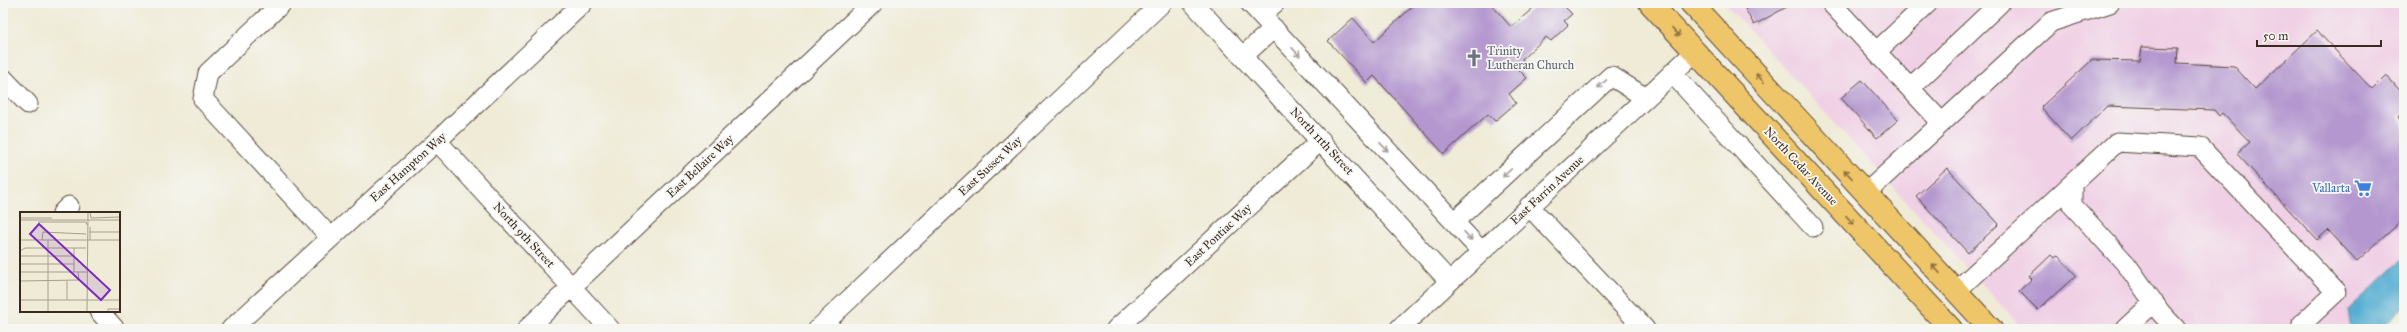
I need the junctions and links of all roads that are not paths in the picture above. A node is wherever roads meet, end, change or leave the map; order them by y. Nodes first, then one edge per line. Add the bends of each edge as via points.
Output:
1 (282, 3) edge
2 (583, 3) edge
3 (873, 3) edge
4 (1162, 3) edge
5 (1193, 3) edge
6 (1650, 3) edge
7 (1691, 3) edge
8 (1928, 3) edge
9 (2000, 3) edge
10 (2110, 3) edge
11 (1833, 4) edge
12 (1265, 12) edge
13 (1695, 52) junction
14 (1876, 52) junction
15 (1242, 56) junction
16 (1672, 73) junction
17 (3, 78) edge
18 (1910, 88) junction
19 (1646, 98) junction
20 (28, 104) dead end
21 (1941, 122) junction
22 (1321, 140) junction
23 (437, 141) junction
24 (1822, 145) junction
25 (1813, 180) junction
26 (2072, 184) junction
27 (1866, 193) junction
28 (1529, 206) junction
29 (1454, 222) junction
30 (1813, 227) dead end
31 (330, 237) junction
32 (1481, 251) junction
33 (1449, 281) junction
34 (572, 287) junction
35 (1956, 291) junction
36 (2154, 302) junction
37 (100, 312) edge
38 (2302, 327) edge
39 (115, 329) edge
40 (231, 329) edge
41 (527, 329) edge
42 (610, 329) edge
43 (818, 329) edge
44 (1116, 329) edge
45 (1399, 329) edge
46 (1644, 329) edge
47 (1951, 329) edge
48 (1991, 329) edge
49 (2125, 329) edge
50 (2176, 329) edge

1 - 31 street via 208,73 202,100
2 - 23 street, East Hampton Way
3 - 34 street, East Bellaire Way
4 - 43 street, East Sussex Way
5 - 15 street, North 11th Street
6 -> 13 main road, North Cedar Avenue
24 -> 7 main road
8 - 14 street
9 - 18 street
10 - 21 street via 2051,22
11 - 14 street
12 - 15 street
12 -> 29 street
13 - 16 street, East Farrin Avenue
13 - 24 main road via 1707,51 1716,54 1784,127 1805,142
13 - 25 main road, North Cedar Avenue
14 - 18 street
15 - 22 street, North 11th Street
16 - 19 street, East Farrin Avenue
16 - 30 street
17 - 20 street
18 - 21 street
19 - 28 street, East Farrin Avenue
19 -> 29 street via 1610,76
21 - 27 street
22 - 33 street, North 11th Street
22 - 44 street, East Pontiac Way
23 - 31 street, East Hampton Way
23 - 34 street, North 9th Street
27 -> 24 main road
25 - 35 main road via 1827,182 1840,189 1929,285 1939,291
25 -> 47 main road, North Cedar Avenue
26 - 35 street
26 - 36 street via 2072,205 2127,265
26 - 38 street via 2118,142 2200,147 2336,292
35 -> 27 main road
28 - 32 street, East Farrin Avenue
28 - 46 street
29 -> 32 street
31 - 40 street, East Hampton Way
32 - 33 street, East Farrin Avenue
33 - 45 street, East Farrin Avenue
34 - 41 street, East Bellaire Way
34 - 42 street, North 9th Street
35 - 48 main road
36 - 49 street
36 - 50 street
37 - 39 street

